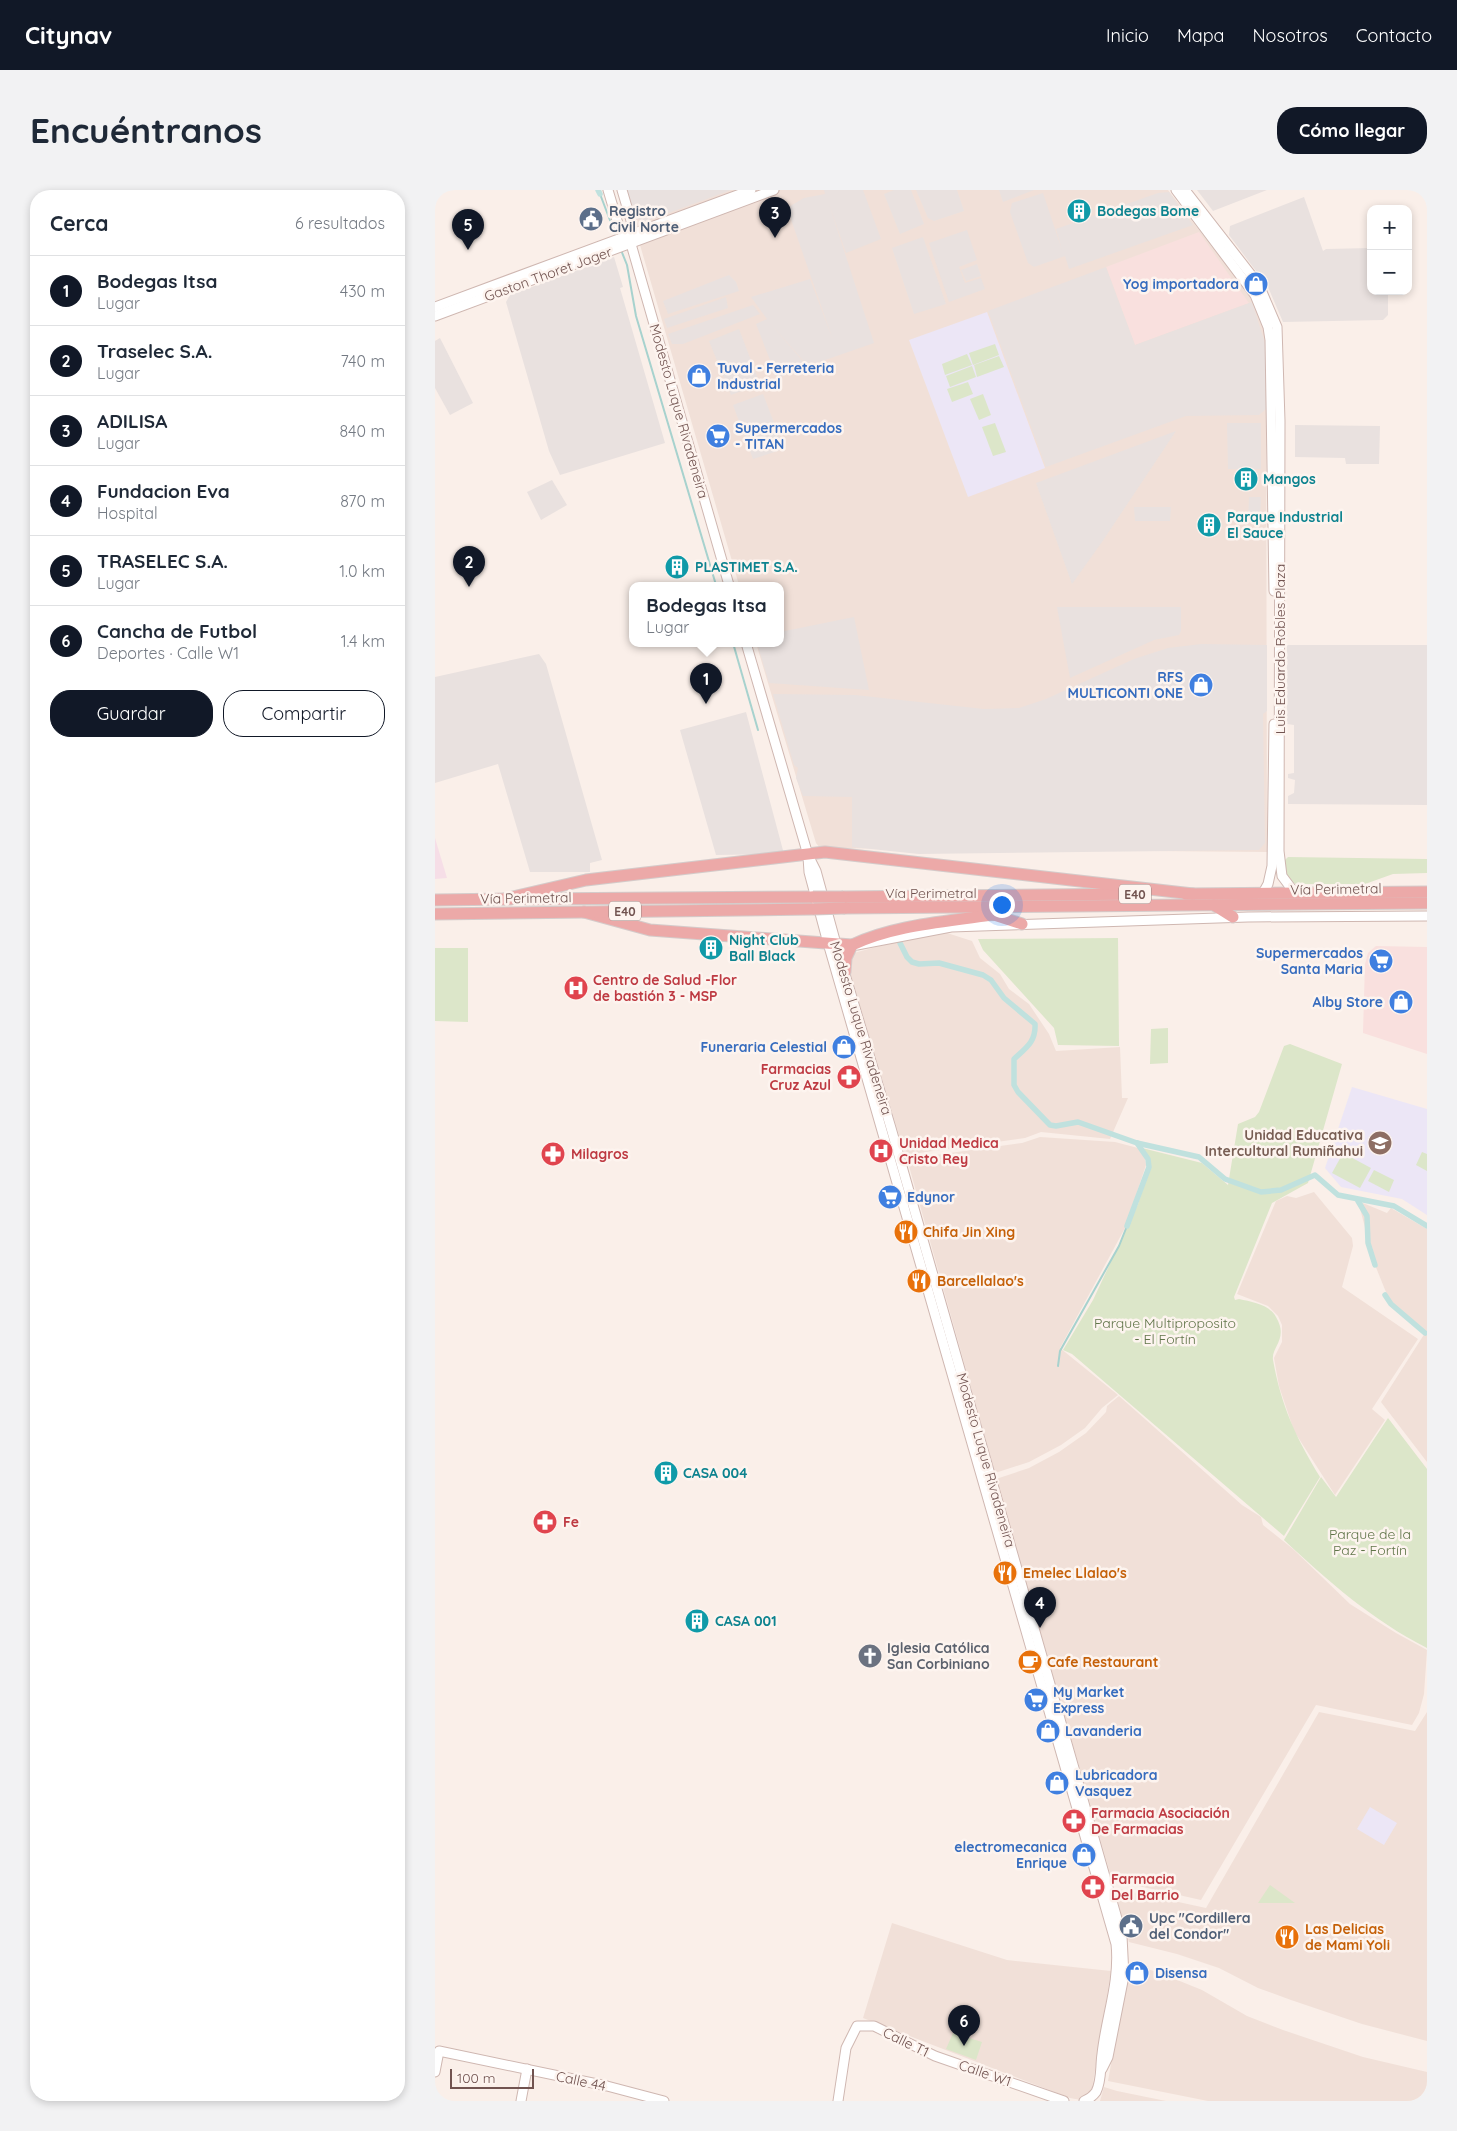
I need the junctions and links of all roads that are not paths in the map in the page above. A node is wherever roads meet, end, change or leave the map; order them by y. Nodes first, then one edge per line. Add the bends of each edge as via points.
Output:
1 (608, 190) edge
2 (622, 190) edge
3 (751, 190) edge
4 (774, 190) edge
5 (1176, 190) edge
6 (1185, 190) edge
7 (630, 240) junction
8 (435, 307) edge
9 (435, 316) edge
10 (728, 582) edge
11 (747, 647) edge
12 (808, 854) junction
13 (1294, 892) junction
14 (1427, 892) edge
15 (1263, 893) junction
16 (1193, 894) junction
17 (504, 899) junction
18 (435, 900) edge
19 (844, 902) junction
20 (1427, 903) edge
21 (1214, 905) junction
22 (1033, 907) junction
23 (975, 908) junction
24 (584, 912) junction
25 (435, 914) edge
26 (993, 914) junction
27 (1427, 916) edge
28 (1233, 918) junction
29 (1022, 924) junction
30 (832, 943) junction
31 (852, 945) junction
32 (845, 972) junction
33 (1007, 1565) junction
34 (1018, 1570) junction
35 (1024, 1624) junction
36 (1036, 1634) junction
37 (1071, 1787) junction
38 (1086, 1806) junction
39 (1091, 1842) junction
40 (935, 2056) joint
41 (527, 2069) junction
42 (435, 2072) edge
43 (1087, 2100) edge
44 (521, 2101) edge
45 (664, 2101) edge
46 (838, 2101) edge
47 (1064, 2101) edge

1 - 7 street, Modesto Luque Rivadeneira via 619,227
2 - 7 street, Modesto Luque Rivadeneira via 631,224
3 - 7 street, Gaston Thoret Jager
4 - 7 street, Gaston Thoret Jager
5 - 15 street, Luis Eduardo Robles Plaza via 1255,294 1270,340 1275,639 1273,866
6 - 13 street, Luis Eduardo Robles Plaza via 1259,286 1277,327 1280,421 1279,851 1282,876
7 - 8 street, Gaston Thoret Jager via 495,283
7 - 9 street, Gaston Thoret Jager
7 - 10 street, Modesto Luque Rivadeneira
11 - 12 street, Modesto Luque Rivadeneira
12 - 16 highway via 825,852
12 - 17 highway via 586,880
12 - 30 street, Modesto Luque Rivadeneira via 817,870
13 - 14 highway, Vía Perimetral / E40
13 - 15 highway, Vía Perimetral / E40
15 - 16 highway, Vía Perimetral / E40
16 - 19 highway, Vía Perimetral / E40
17 - 18 highway, Vía Perimetral / E40
17 - 19 highway, Vía Perimetral / E40, bridge via 813,897
19 - 23 highway, Vía Perimetral / E40
19 - 24 highway, Vía Perimetral / E40, bridge via 814,909
20 - 21 highway, Vía Perimetral / E40
21 - 22 highway, Vía Perimetral / E40
21 - 28 highway
22 - 23 highway, Vía Perimetral / E40
22 - 26 highway
23 - 26 highway
24 - 25 highway, Vía Perimetral / E40
24 - 30 highway via 650,930
26 - 29 highway
26 - 31 highway via 918,926
27 - 28 street, Vía Perimetral
28 - 29 street, Vía Perimetral
29 - 31 street, Vía Perimetral via 932,930
30 - 31 highway
30 - 32 street, Modesto Luque Rivadeneira
30 - 33 street, Modesto Luque Rivadeneira
31 - 32 highway via 846,958
32 - 34 street, Modesto Luque Rivadeneira
33 - 34 street via 1013,1571
33 - 35 street, Modesto Luque Rivadeneira
34 - 36 street, Modesto Luque Rivadeneira
35 - 36 street via 1029,1623
35 - 37 street, Modesto Luque Rivadeneira
36 - 38 street, Modesto Luque Rivadeneira
37 - 38 street via 1078,1790
37 - 39 street, Modesto Luque Rivadeneira
38 - 39 street, Modesto Luque Rivadeneira
39 - 43 street, Modesto Luque Rivadeneira via 1118,1959 1101,2055 1102,2069 1095,2092
40 - 46 street, Calle T1 via 874,2026 857,2026 841,2068
40 - 47 street, Calle W1
41 - 42 street, Calle 44 via 439,2051
41 - 44 street
41 - 45 street, Calle 44

